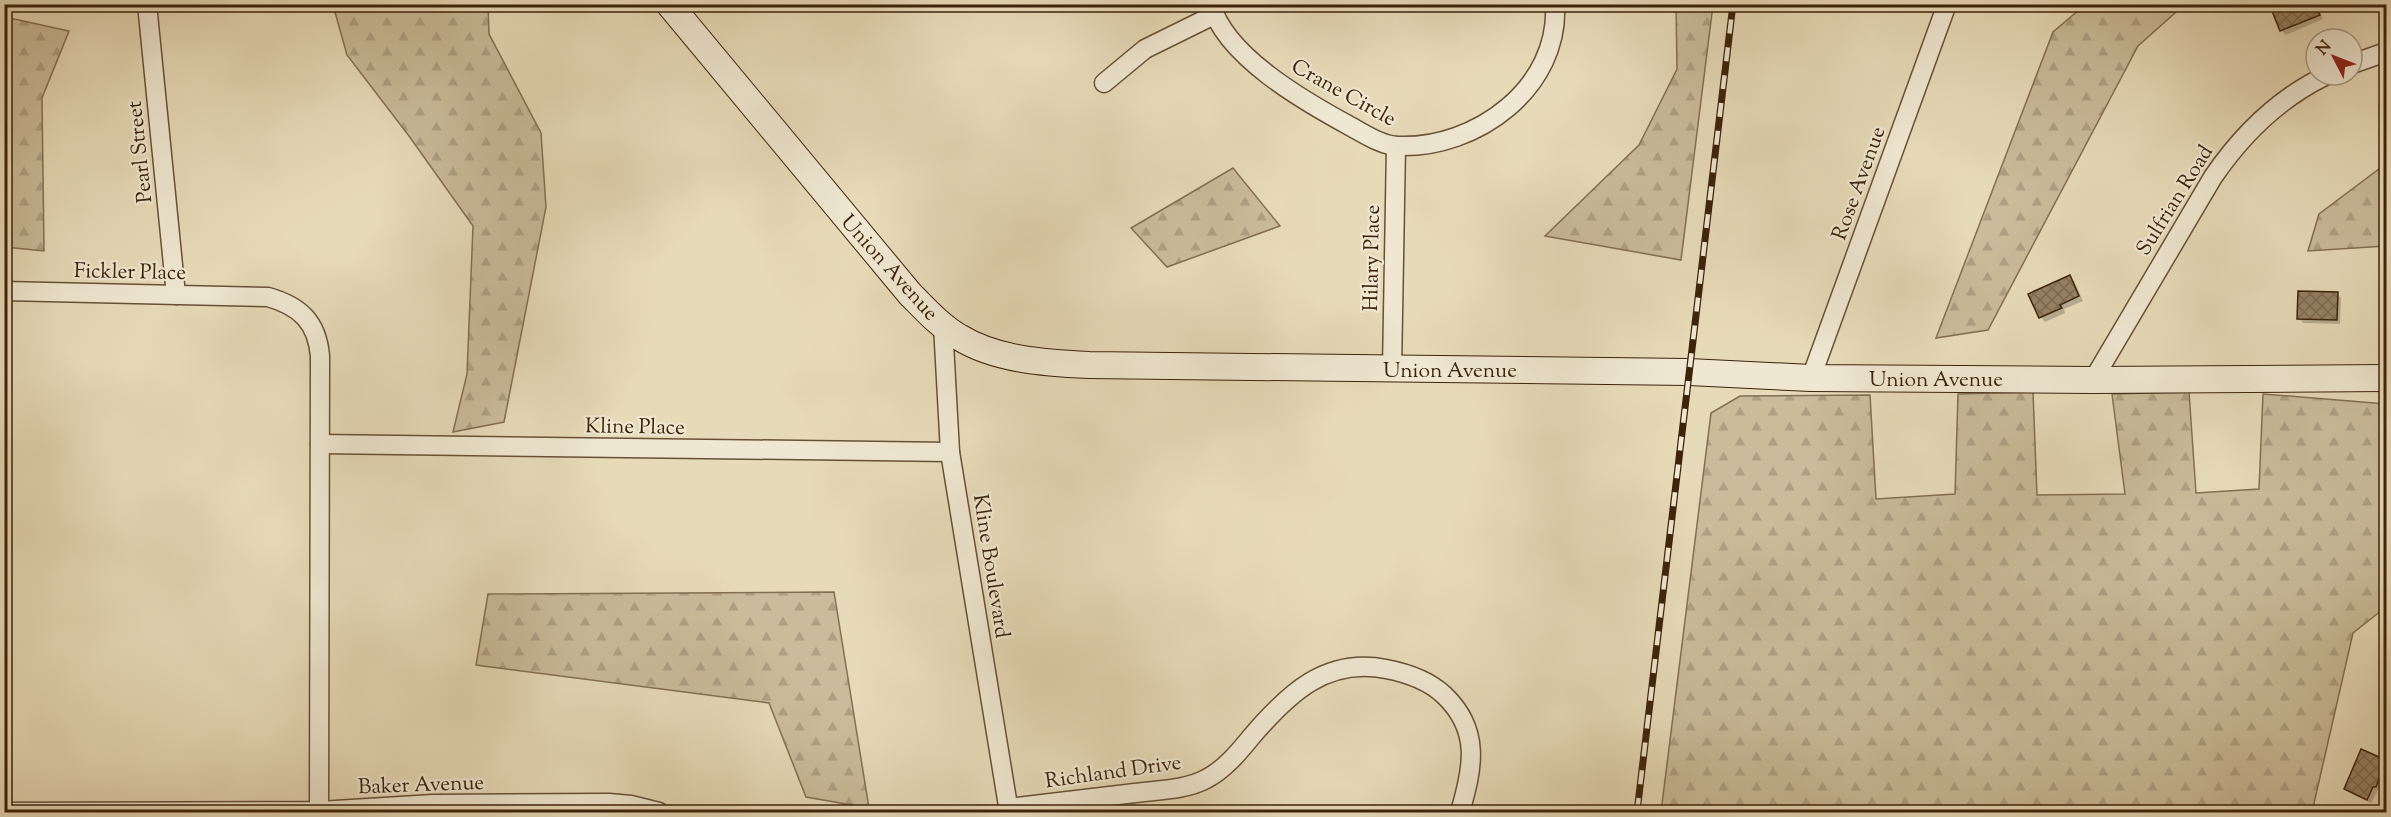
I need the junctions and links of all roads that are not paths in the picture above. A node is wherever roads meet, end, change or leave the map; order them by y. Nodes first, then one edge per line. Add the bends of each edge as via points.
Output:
1 (147, 4) edge
2 (669, 4) edge
3 (1555, 4) edge
4 (1947, 4) edge
5 (1213, 10) edge
6 (2386, 52) edge
7 (2364, 60) edge
8 (1104, 83) dead end
9 (2305, 87) edge
10 (1396, 146) junction
11 (4, 291) edge
12 (176, 295) junction
13 (943, 325) junction
14 (1392, 370) junction
15 (1811, 378) junction
16 (2386, 378) edge
17 (2093, 380) junction
18 (320, 444) junction
19 (950, 452) junction
20 (1008, 810) edge
21 (319, 811) edge
22 (4, 812) edge
23 (205, 812) edge
24 (659, 813) edge
25 (1461, 813) edge

1 - 12 street, Pearl Street
2 - 13 main road, Union Avenue via 894,277
3 - 10 street, Crane Circle via 1545,60 1528,89 1505,112 1471,132 1427,144
4 - 15 street, Rose Avenue
5 - 8 street via 1145,49
5 - 10 street, Crane Circle via 1233,41 1261,70 1312,105
6 - 7 street
9 - 17 street, Sulfrian Road via 2267,113 2229,153
10 - 14 street, Hilary Place
11 - 12 street, Fickler Place
12 - 18 street, Fickler Place via 277,300 297,309 310,322 320,356
13 - 14 main road, Union Avenue via 980,347 1053,363
13 - 19 street, Kline Boulevard
14 - 15 main road, Union Avenue via 1689,372
15 - 17 main road, Union Avenue
16 - 17 main road, Union Avenue
18 - 19 street, Kline Place
18 - 21 street
19 - 20 street, Kline Boulevard
20 - 25 street, Richland Drive via 1174,788 1205,780 1232,759 1293,692 1327,674 1378,667 1415,677 1443,693 1455,708 1468,733 1473,760
21 - 23 street, Baker Avenue
21 - 24 street, Baker Avenue via 433,804 609,803
22 - 23 street, Baker Avenue

